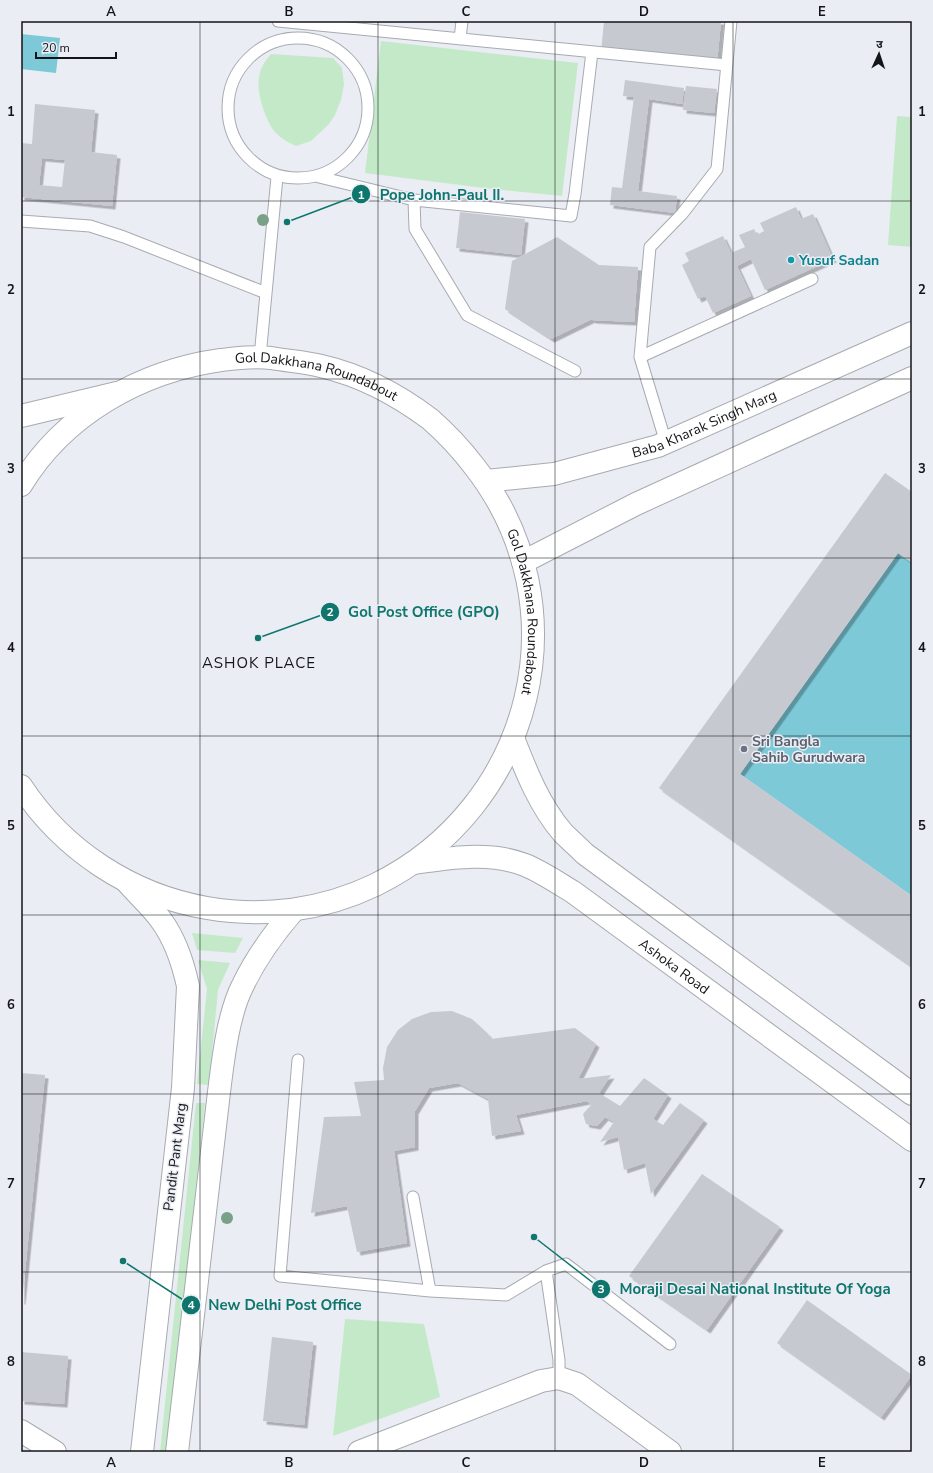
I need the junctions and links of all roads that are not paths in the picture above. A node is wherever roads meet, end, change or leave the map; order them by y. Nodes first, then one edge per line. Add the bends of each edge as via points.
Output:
1 (278, 21) edge
2 (462, 21) edge
3 (731, 21) edge
4 (460, 39) junction
5 (592, 52) junction
6 (727, 65) junction
7 (319, 177) junction
8 (277, 178) junction
9 (414, 200) junction
10 (21, 221) edge
11 (812, 279) dead end
12 (266, 293) junction
13 (912, 333) edge
14 (260, 357) junction
15 (640, 357) junction
16 (575, 371) dead end
17 (912, 378) edge
18 (120, 392) junction
19 (21, 416) edge
20 (666, 443) junction
21 (486, 480) junction
22 (21, 485) edge
23 (523, 562) junction
24 (513, 738) junction
25 (25, 798) edge
26 (413, 863) junction
27 (126, 881) junction
28 (294, 910) junction
29 (298, 1060) dead end
30 (183, 1088) junction
31 (218, 1092) junction
32 (912, 1094) edge
33 (912, 1140) edge
34 (413, 1197) dead end
35 (546, 1271) junction
36 (430, 1291) junction
37 (670, 1344) dead end
38 (559, 1378) junction
39 (21, 1431) edge
40 (55, 1452) edge
41 (142, 1452) edge
42 (177, 1452) edge
43 (359, 1452) edge
44 (670, 1452) edge

1 - 4 lane
2 - 4 lane
3 - 6 lane
4 - 5 lane
5 - 6 lane
5 - 9 lane via 571,216
6 - 15 lane via 716,169 682,214 650,247
7 - 8 lane
7 - 8 lane via 353,155 370,118 364,78 337,47 297,36 258,48 232,78 226,119 243,156
7 - 9 lane
8 - 12 lane
9 - 16 lane via 415,229 467,316
10 - 12 lane via 90,226
11 - 15 lane
12 - 14 lane
13 - 20 main road, Baba Kharak Singh Marg
14 - 18 main road, Gol Dakkhana Roundabout via 197,364 158,375
14 - 21 main road, Gol Dakkhana Roundabout via 320,366 360,378 396,397 430,420 460,448
15 - 20 lane
17 - 23 main road via 636,504
18 - 19 main road
18 - 22 main road, Gol Dakkhana Roundabout via 85,414 54,442
20 - 21 main road, Baba Kharak Singh Marg via 554,474
21 - 23 main road, Gol Dakkhana Roundabout via 508,520
23 - 24 main road, Gol Dakkhana Roundabout via 532,606 533,651 521,717
24 - 26 main road, Gol Dakkhana Roundabout via 496,774 473,808 445,838
24 - 32 main road via 542,804 564,833 585,854
25 - 27 main road, Gol Dakkhana Roundabout via 75,847
26 - 28 main road, Gol Dakkhana Roundabout via 391,877 344,898
26 - 33 main road, Ashoka Road via 476,857 498,858 525,864 540,872 574,892
27 - 28 main road, Gol Dakkhana Roundabout via 157,895 190,905 224,911
27 - 30 main road, Pandit Pant Marg via 161,920 173,939 186,974 188,986
28 - 31 main road via 271,937 242,986 226,1045
29 - 36 lane via 280,1276
30 - 31 main road
30 - 41 main road, Pandit Pant Marg
31 - 42 main road
34 - 36 lane
35 - 36 lane via 506,1295
35 - 37 lane via 566,1264
35 - 38 lane via 559,1360
38 - 43 main road via 541,1381
38 - 44 main road via 577,1384
39 - 40 main road

